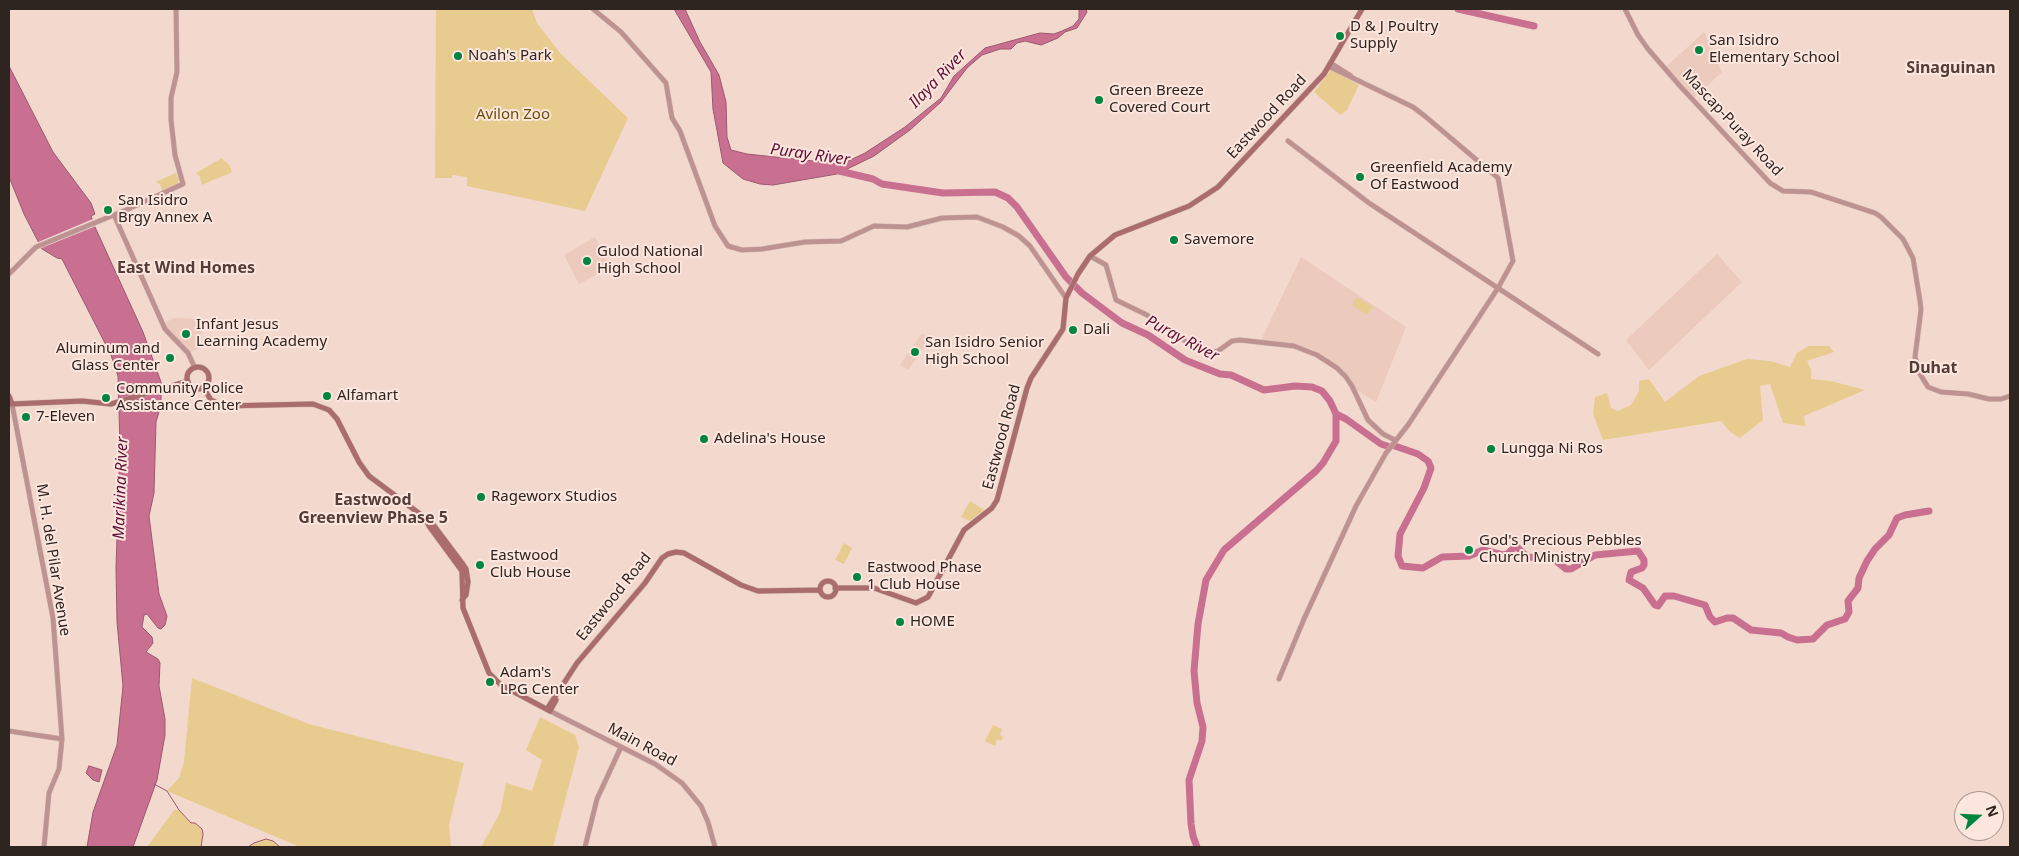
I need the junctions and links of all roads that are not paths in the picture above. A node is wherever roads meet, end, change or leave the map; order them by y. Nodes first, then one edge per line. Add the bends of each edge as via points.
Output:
1 (176, 9) edge
2 (593, 9) edge
3 (1362, 9) edge
4 (1625, 9) edge
5 (1331, 65) junction
6 (1288, 141) dead end
7 (114, 214) junction
8 (1090, 256) junction
9 (9, 274) edge
10 (1498, 288) junction
11 (1067, 296) junction
12 (1598, 354) dead end
13 (195, 368) junction
14 (188, 381) junction
15 (203, 387) junction
16 (9, 396) edge
17 (2010, 396) edge
18 (12, 404) junction
19 (1395, 440) junction
20 (835, 588) junction
21 (820, 590) junction
22 (1279, 678) dead end
23 (548, 710) junction
24 (9, 731) edge
25 (62, 739) junction
26 (621, 747) junction
27 (44, 847) edge
28 (585, 847) edge
29 (715, 847) edge

1 - 7 street via 177,72 171,98 171,120 175,155 183,184
2 - 11 street via 621,32 666,83 672,118 680,131 715,226 728,246 756,250 845,240 874,226 907,227 942,218 977,216 1019,236
3 - 5 main road, Eastwood Road
4 - 17 street, Mascap-Puray Road via 1648,49 1770,182 1783,192 1811,192 1875,213 1903,239 1913,258 1920,301 1915,357 1928,387 1989,399
5 - 8 main road, Eastwood Road via 1211,192 1184,209 1115,235
5 - 10 street via 1413,108 1498,178 1513,257
6 - 10 street via 1369,203
7 - 9 street via 36,247
7 - 13 street via 165,329 188,353
8 - 11 main road, Eastwood Road
8 - 19 street via 1106,265 1116,300 1146,315 1192,346 1213,352 1236,340 1287,346 1305,349 1328,362 1342,372 1352,386 1368,420
10 - 12 street
10 - 19 street
11 - 20 main road, Eastwood Road via 1063,329 1027,388 997,500 992,508 964,530 928,596 916,603 874,588
13 - 14 main road via 189,373
13 - 15 main road via 203,368 208,374 208,382
14 - 15 main road via 193,387
14 - 18 main road via 108,404 82,401
15 - 23 main road via 211,400 223,406 314,404 325,408 337,420 369,476 432,523 466,569 468,582 462,600 489,674 501,685
16 - 18 main road, M. H. del Pilar Avenue
18 - 25 street, M. H. del Pilar Avenue via 54,618
19 - 22 street via 1352,514
20 - 21 main road via 834,594 829,596 822,595
20 - 21 main road via 828,581 821,584
21 - 23 main road, Eastwood Road via 758,592 684,554 668,554 577,663
23 - 26 street, Main Road
24 - 25 street
25 - 27 street, M. H. del Pilar Avenue via 59,769 50,793
26 - 28 street via 597,799
26 - 29 street, Main Road via 655,764 682,783 701,806

